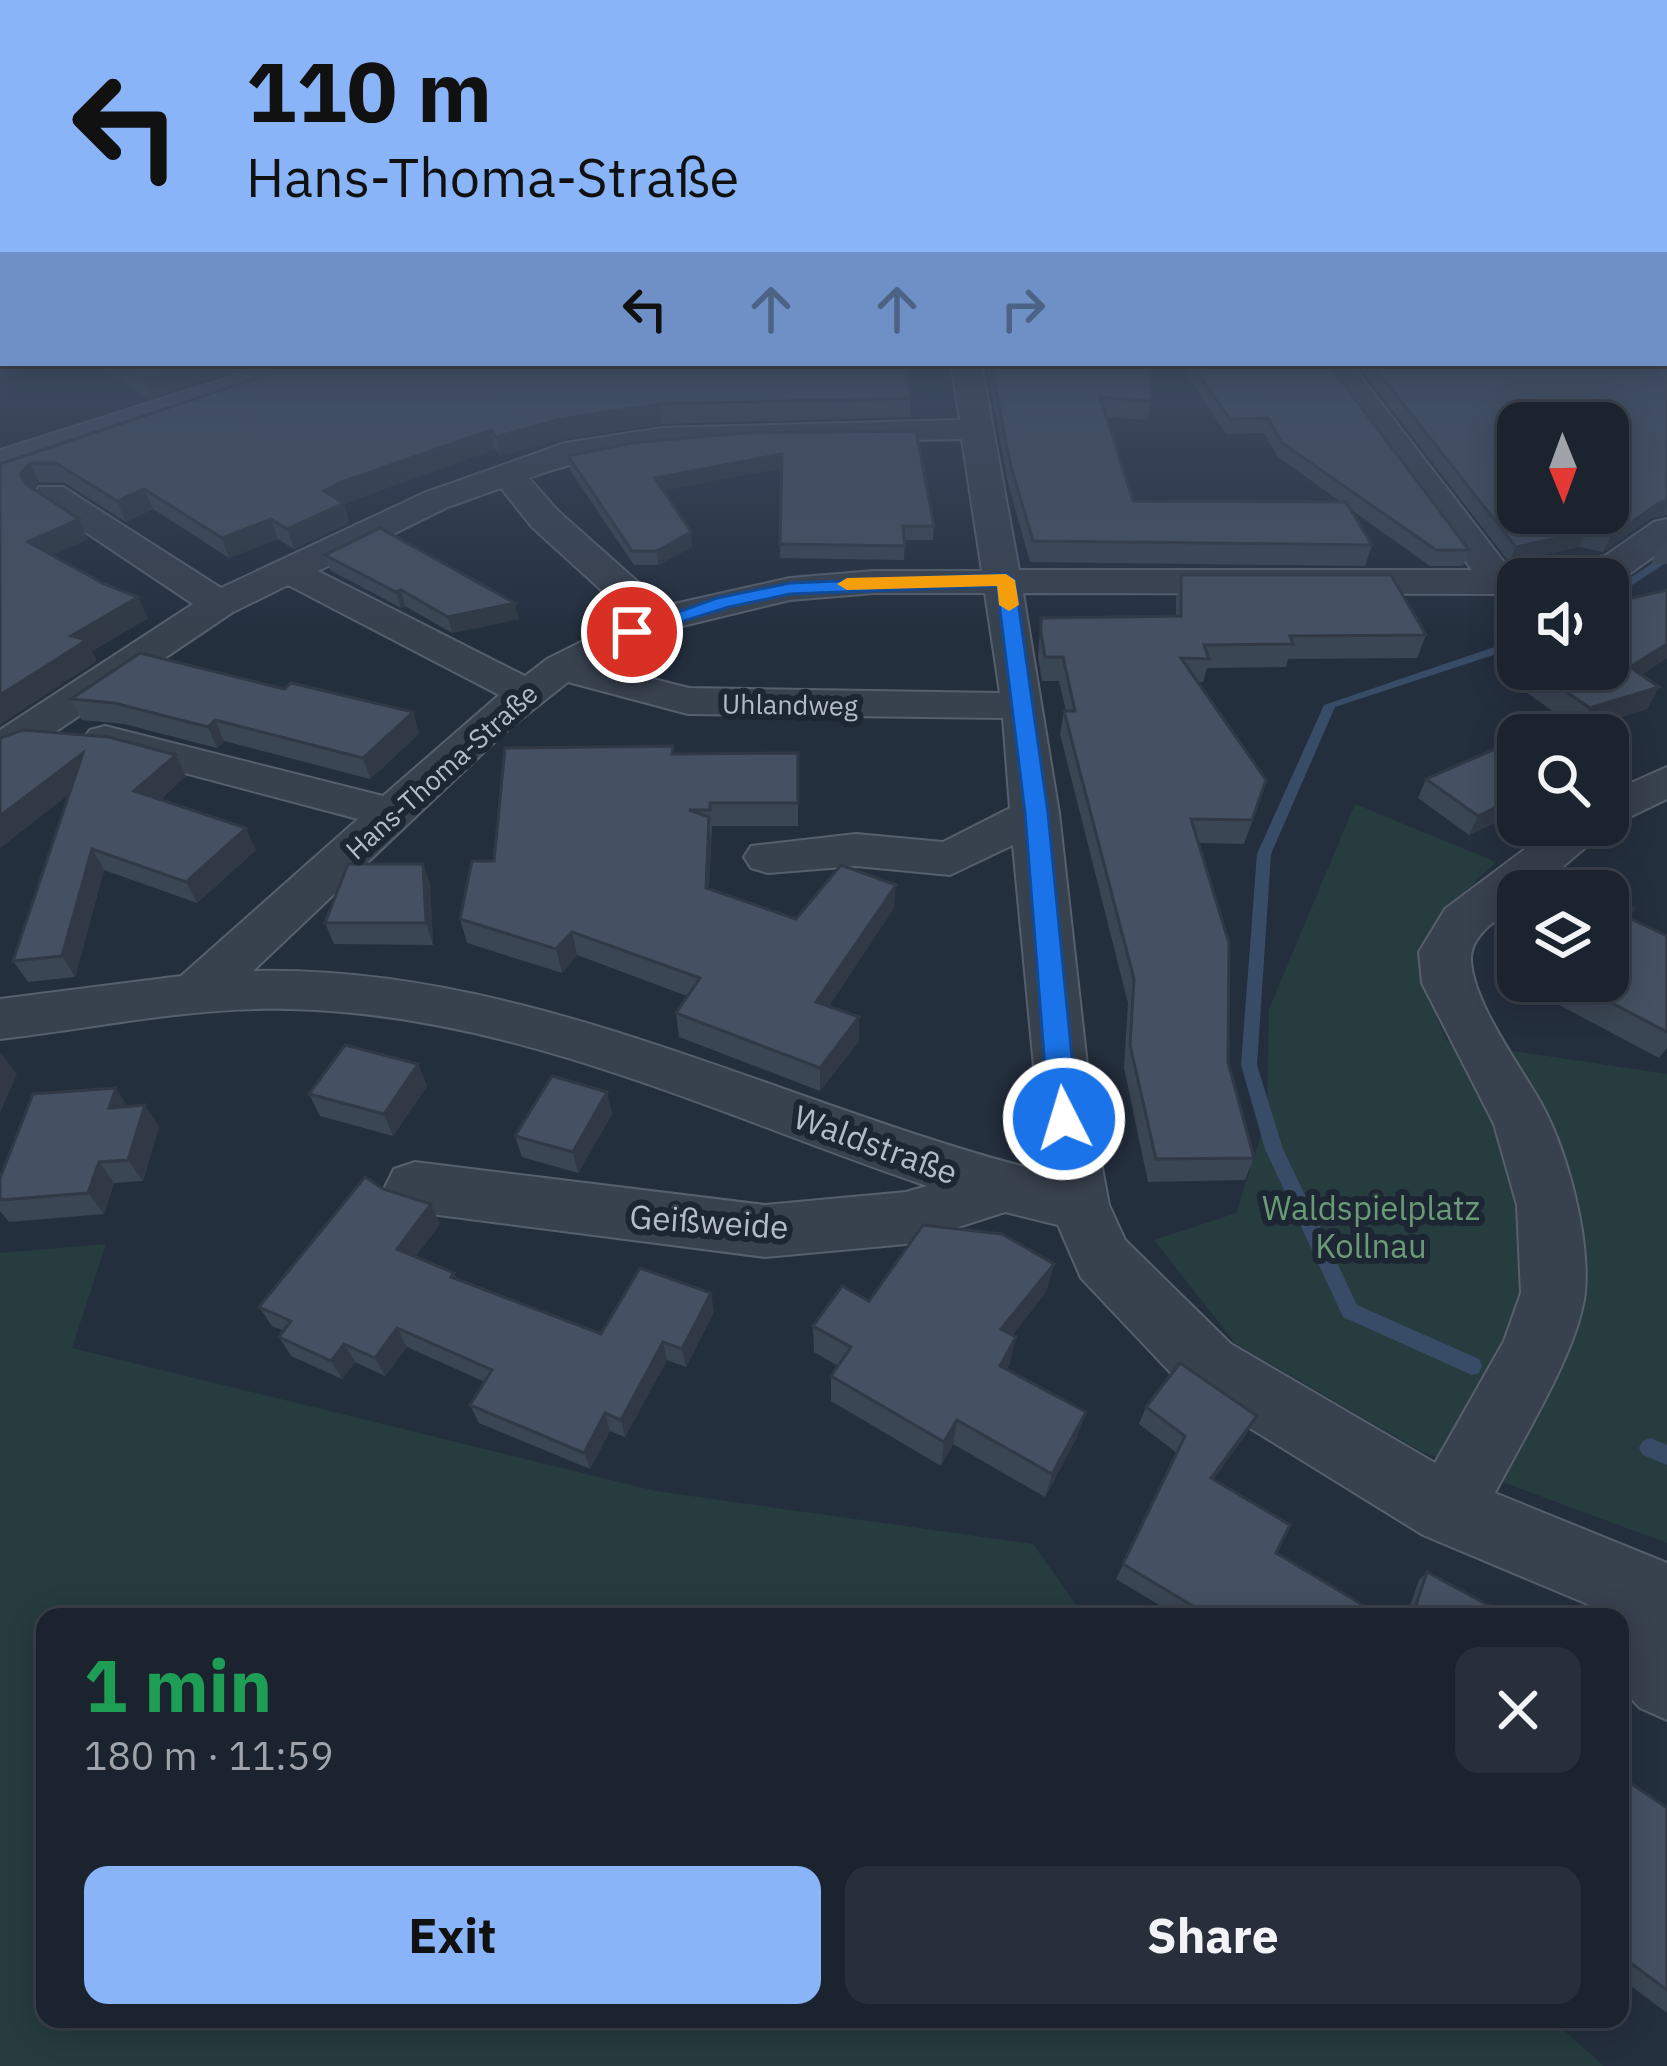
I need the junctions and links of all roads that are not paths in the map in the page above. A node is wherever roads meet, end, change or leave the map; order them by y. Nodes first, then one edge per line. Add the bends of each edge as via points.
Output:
1 (61, 443) edge
2 (627, 443) edge
3 (980, 443) edge
4 (1402, 443) edge
5 (0, 463) edge
6 (507, 473) junction
7 (51, 494) edge
8 (1667, 530) edge
9 (1497, 558) edge
10 (1627, 558) edge
11 (288, 570) junction
12 (1006, 580) junction
13 (1497, 581) edge
14 (219, 604) junction
15 (657, 620) junction
16 (543, 681) junction
17 (1023, 706) junction
18 (13, 741) edge
19 (1667, 781) edge
20 (1629, 801) edge
21 (393, 813) junction
22 (1036, 813) junction
23 (1561, 846) edge
24 (768, 857) dead end
25 (196, 993) junction
26 (0, 1019) edge
27 (416, 1187) dead end
28 (999, 1189) junction
29 (1079, 1205) junction
30 (1448, 1510) junction
31 (1557, 1555) junction
32 (1667, 1600) edge
33 (1601, 1608) edge
34 (1629, 1641) edge
35 (1667, 1681) edge

1 - 5 street
2 - 6 street
3 - 12 street
4 - 9 street
6 - 11 street
6 - 15 street via 544,519
7 - 14 street
8 - 10 street, Hans-Thoma-Straße
11 - 14 street
11 - 16 street, Uhlandweg
12 - 13 street, Hans-Thoma-Straße
12 - 15 street, Hans-Thoma-Straße via 790,589
12 - 17 street
14 - 18 street
15 - 16 street, Hans-Thoma-Straße
16 - 17 street, Uhlandweg via 688,701
16 - 21 street, Hans-Thoma-Straße
17 - 22 street
18 - 21 street via 123,741
19 - 20 street
21 - 25 street, Hans-Thoma-Straße
22 - 24 street via 950,859 856,850
22 - 29 street
23 - 30 street via 1463,921 1445,952 1448,983 1523,1124 1547,1205 1553,1293 1533,1352
25 - 26 street, Waldstraße
25 - 28 street, Waldstraße via 326,990 474,1014 637,1060
27 - 28 street, Geißweide via 765,1231 906,1218
28 - 29 street, Waldstraße
29 - 30 street via 1103,1259 1208,1366
30 - 31 street
31 - 32 street
31 - 33 street
34 - 35 street

